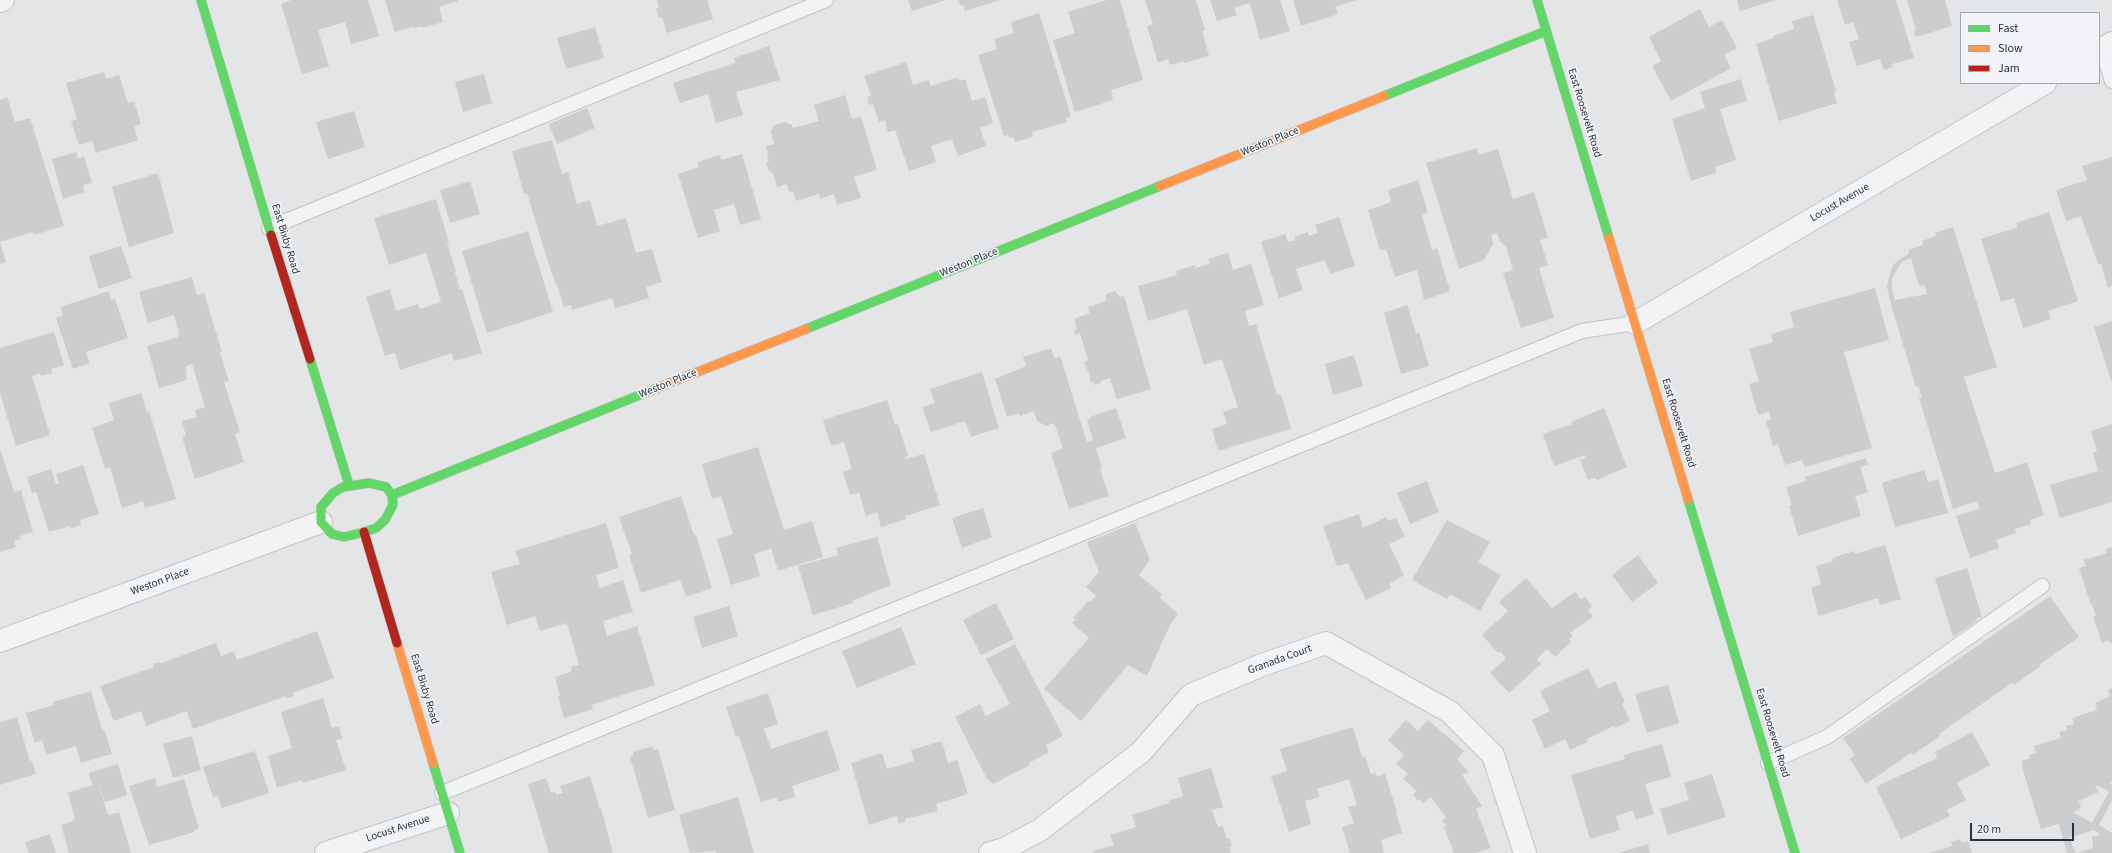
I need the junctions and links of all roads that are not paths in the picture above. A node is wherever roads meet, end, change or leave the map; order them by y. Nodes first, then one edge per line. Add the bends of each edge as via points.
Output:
1 (3, 0) edge
2 (201, 0) edge
3 (826, 0) edge
4 (1537, 0) edge
5 (0, 1) edge
6 (1546, 31) junction
7 (2104, 48) edge
8 (2112, 81) edge
9 (2042, 84) edge
10 (269, 228) junction
11 (1635, 323) junction
12 (349, 485) junction
13 (392, 495) junction
14 (320, 522) junction
15 (364, 532) junction
16 (2042, 586) dead end
17 (0, 641) edge
18 (1768, 763) junction
19 (445, 803) junction
20 (326, 853) edge
21 (460, 853) edge
22 (990, 853) edge
23 (1525, 853) edge
24 (1795, 853) edge

1 - 5 street
2 - 10 street, East Bixby Road
3 - 10 lane
4 - 6 street, East Roosevelt Road
6 - 11 street, East Roosevelt Road
6 - 13 street, Weston Place
7 - 8 lane
9 - 11 street, Locust Avenue
10 - 12 street, East Bixby Road
11 - 18 street, East Roosevelt Road
11 - 19 lane via 1582,331
12 - 13 street via 369,483 386,487
12 - 14 street via 333,493 321,506
13 - 15 street via 393,505 384,520 376,528
14 - 15 street via 332,534 344,537
14 - 17 street, Weston Place
15 - 19 street, East Bixby Road
16 - 18 lane via 1827,737
18 - 24 street, East Roosevelt Road
19 - 20 street, Locust Avenue
19 - 21 street, East Bixby Road
22 - 23 street, Granada Court via 1004,849 1040,830 1141,752 1190,695 1262,665 1326,643 1450,712 1493,755

